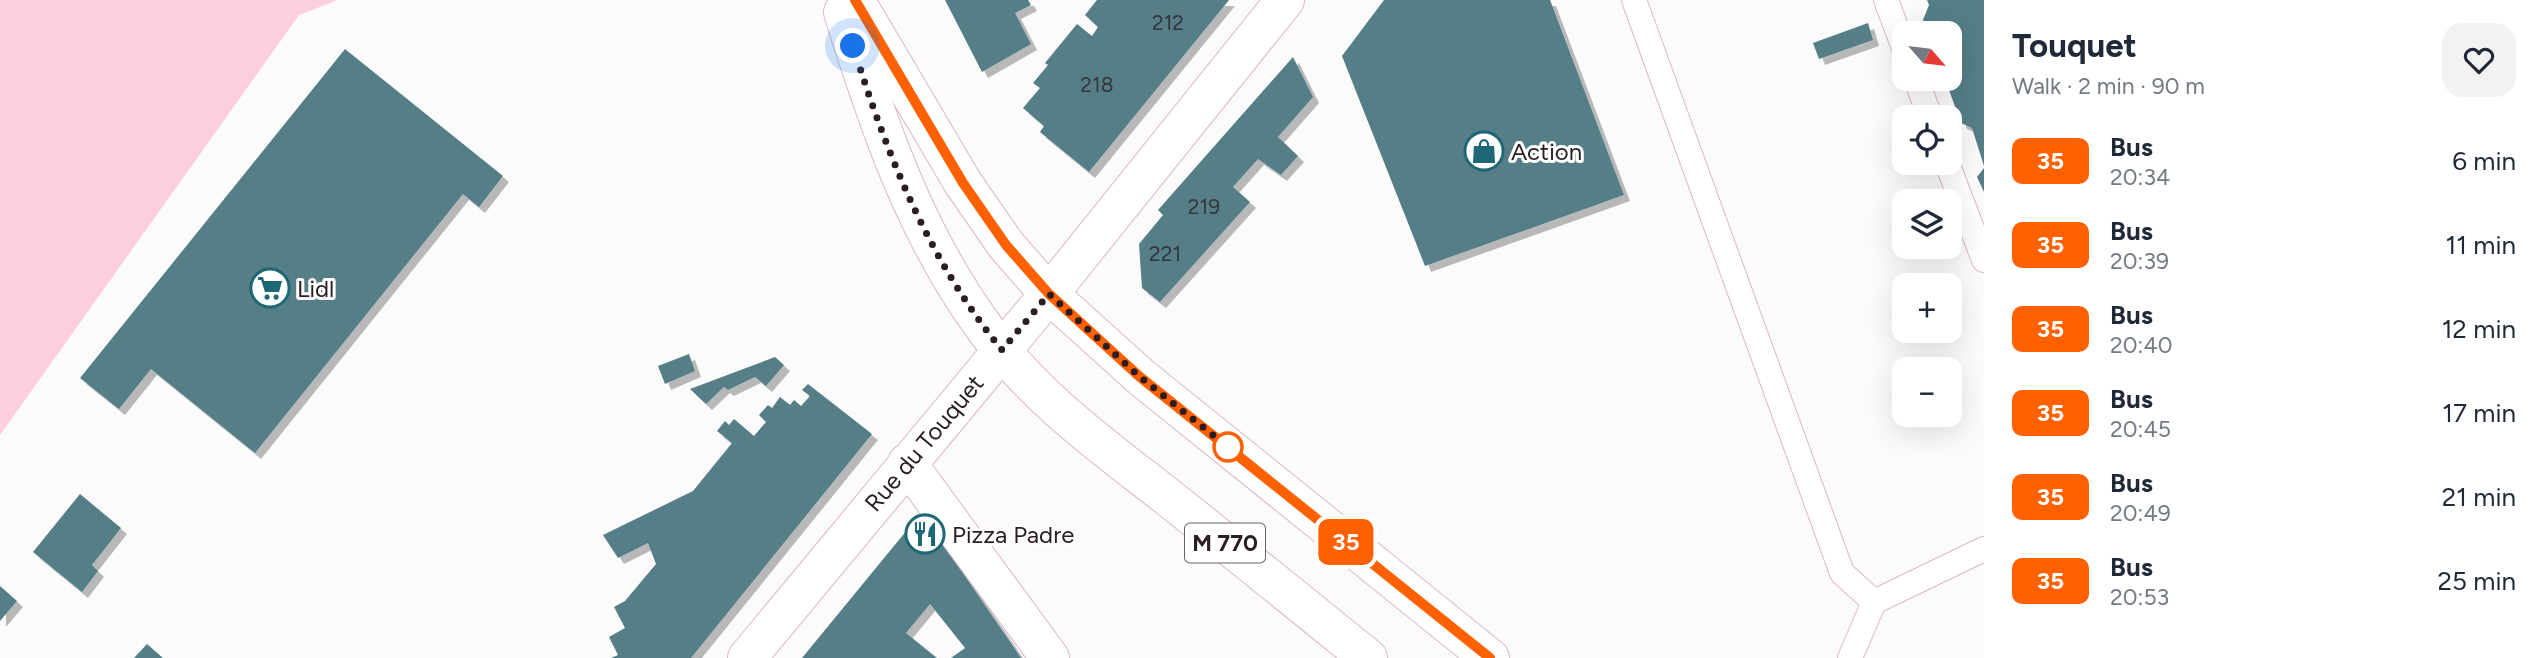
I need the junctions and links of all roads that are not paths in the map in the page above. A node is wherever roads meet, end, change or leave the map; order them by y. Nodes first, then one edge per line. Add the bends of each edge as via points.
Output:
1 (839, 0) edge
2 (855, 0) edge
3 (1285, 0) edge
4 (1634, 0) edge
5 (1886, 0) edge
6 (1894, 21) edge
7 (1952, 175) edge
8 (1984, 260) edge
9 (1049, 294) junction
10 (1002, 350) junction
11 (907, 463) junction
12 (1984, 549) edge
13 (1874, 602) junction
14 (747, 658) edge
15 (1050, 658) edge
16 (1368, 658) edge
17 (1490, 658) edge
18 (1850, 658) edge

1 - 10 main road, M 770 via 896,168 938,256
2 - 9 main road, M 770 via 963,183 1006,245
3 - 9 main road, Rue du Touquet
4 - 13 lane via 1842,573
5 - 6 lane
7 - 8 lane
9 - 10 main road, Rue du Touquet
9 - 17 main road, M 770 via 1140,377
10 - 11 main road, Rue du Touquet
10 - 16 main road, M 770 via 1081,428
11 - 14 main road, Rue du Touquet
11 - 15 main road
12 - 13 lane
13 - 18 lane

